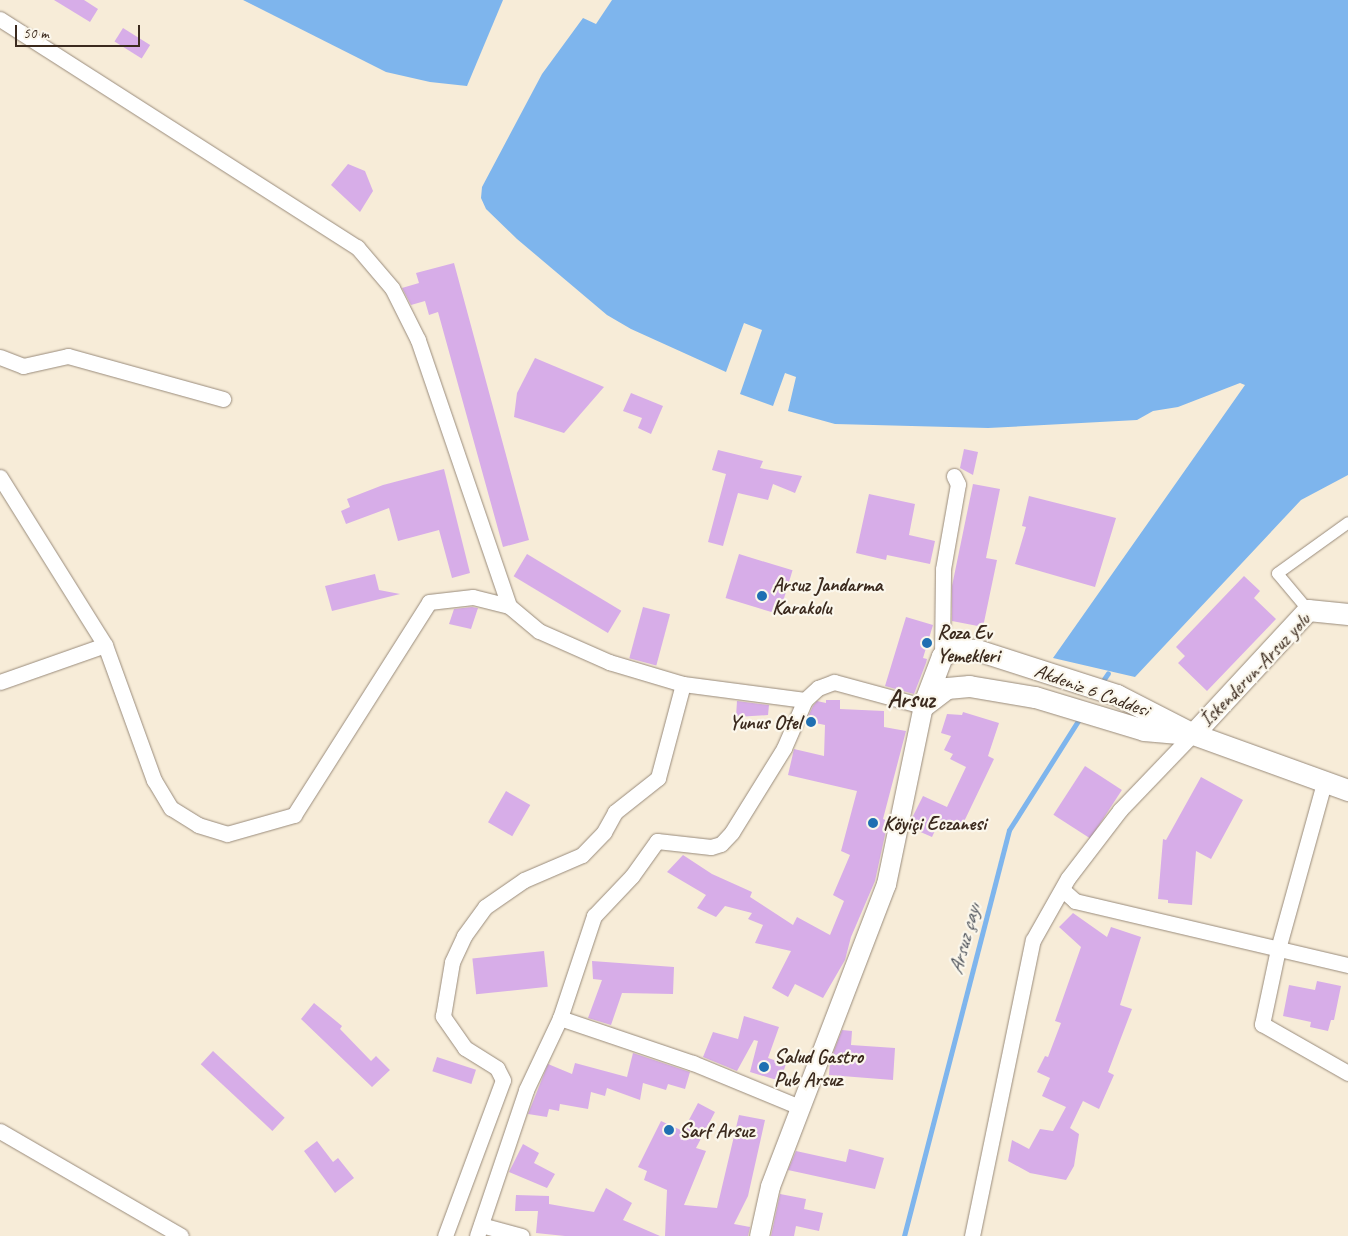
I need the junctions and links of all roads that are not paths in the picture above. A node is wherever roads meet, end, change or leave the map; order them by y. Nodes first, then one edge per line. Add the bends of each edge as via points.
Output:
1 (0, 19) edge
2 (0, 357) edge
3 (223, 398) dead end
4 (954, 476) dead end
5 (0, 477) edge
6 (1348, 522) edge
7 (509, 606) junction
8 (1308, 610) junction
9 (1348, 614) edge
10 (105, 645) junction
11 (942, 656) junction
12 (0, 682) edge
13 (683, 684) junction
14 (805, 700) junction
15 (923, 706) junction
16 (1193, 734) junction
17 (1324, 783) junction
18 (1348, 790) edge
19 (1064, 891) junction
20 (1278, 949) junction
21 (1348, 965) edge
22 (560, 1018) junction
23 (1348, 1073) edge
24 (800, 1107) junction
25 (0, 1131) edge
26 (479, 1231) edge
27 (182, 1236) edge
28 (445, 1236) edge
29 (522, 1236) edge
30 (759, 1236) edge
31 (972, 1236) edge

1 - 7 street via 357,246 392,288 418,340
2 - 3 street via 23,366 68,356
4 - 11 street via 958,484 942,569
5 - 10 street
6 - 8 street via 1278,573
7 - 10 street via 473,597 428,602 294,815 227,834 198,826 171,808 154,780
7 - 13 street via 539,631 609,662
8 - 9 main road, İskenderun-Arsuz yolu
8 - 16 main road, İskenderun-Arsuz yolu
10 - 12 street
11 - 15 main road
11 - 16 main road, Akdeniz 6 Caddesi via 966,648 1019,663 1132,701
13 - 14 street
13 - 28 street via 658,778 615,812 604,832 582,855 524,880 485,907 464,936 452,962 443,1016 465,1048 497,1068 503,1080
14 - 15 street via 818,688 834,682
14 - 22 street via 784,748 732,832 721,844 711,847 657,842 632,876 594,916
15 - 16 main road, Akdeniz 6 Caddesi via 947,688 957,686 1010,692 1144,730
15 - 24 street via 886,884
16 - 17 main road
16 - 19 street via 1120,810 1068,878
17 - 18 main road
17 - 20 street
19 - 20 street via 1075,901
19 - 31 street via 1033,940
20 - 21 street
20 - 23 street via 1262,1024
22 - 24 street via 693,1063
22 - 26 street via 526,1090
24 - 30 street via 770,1186
25 - 27 street
26 - 29 street

